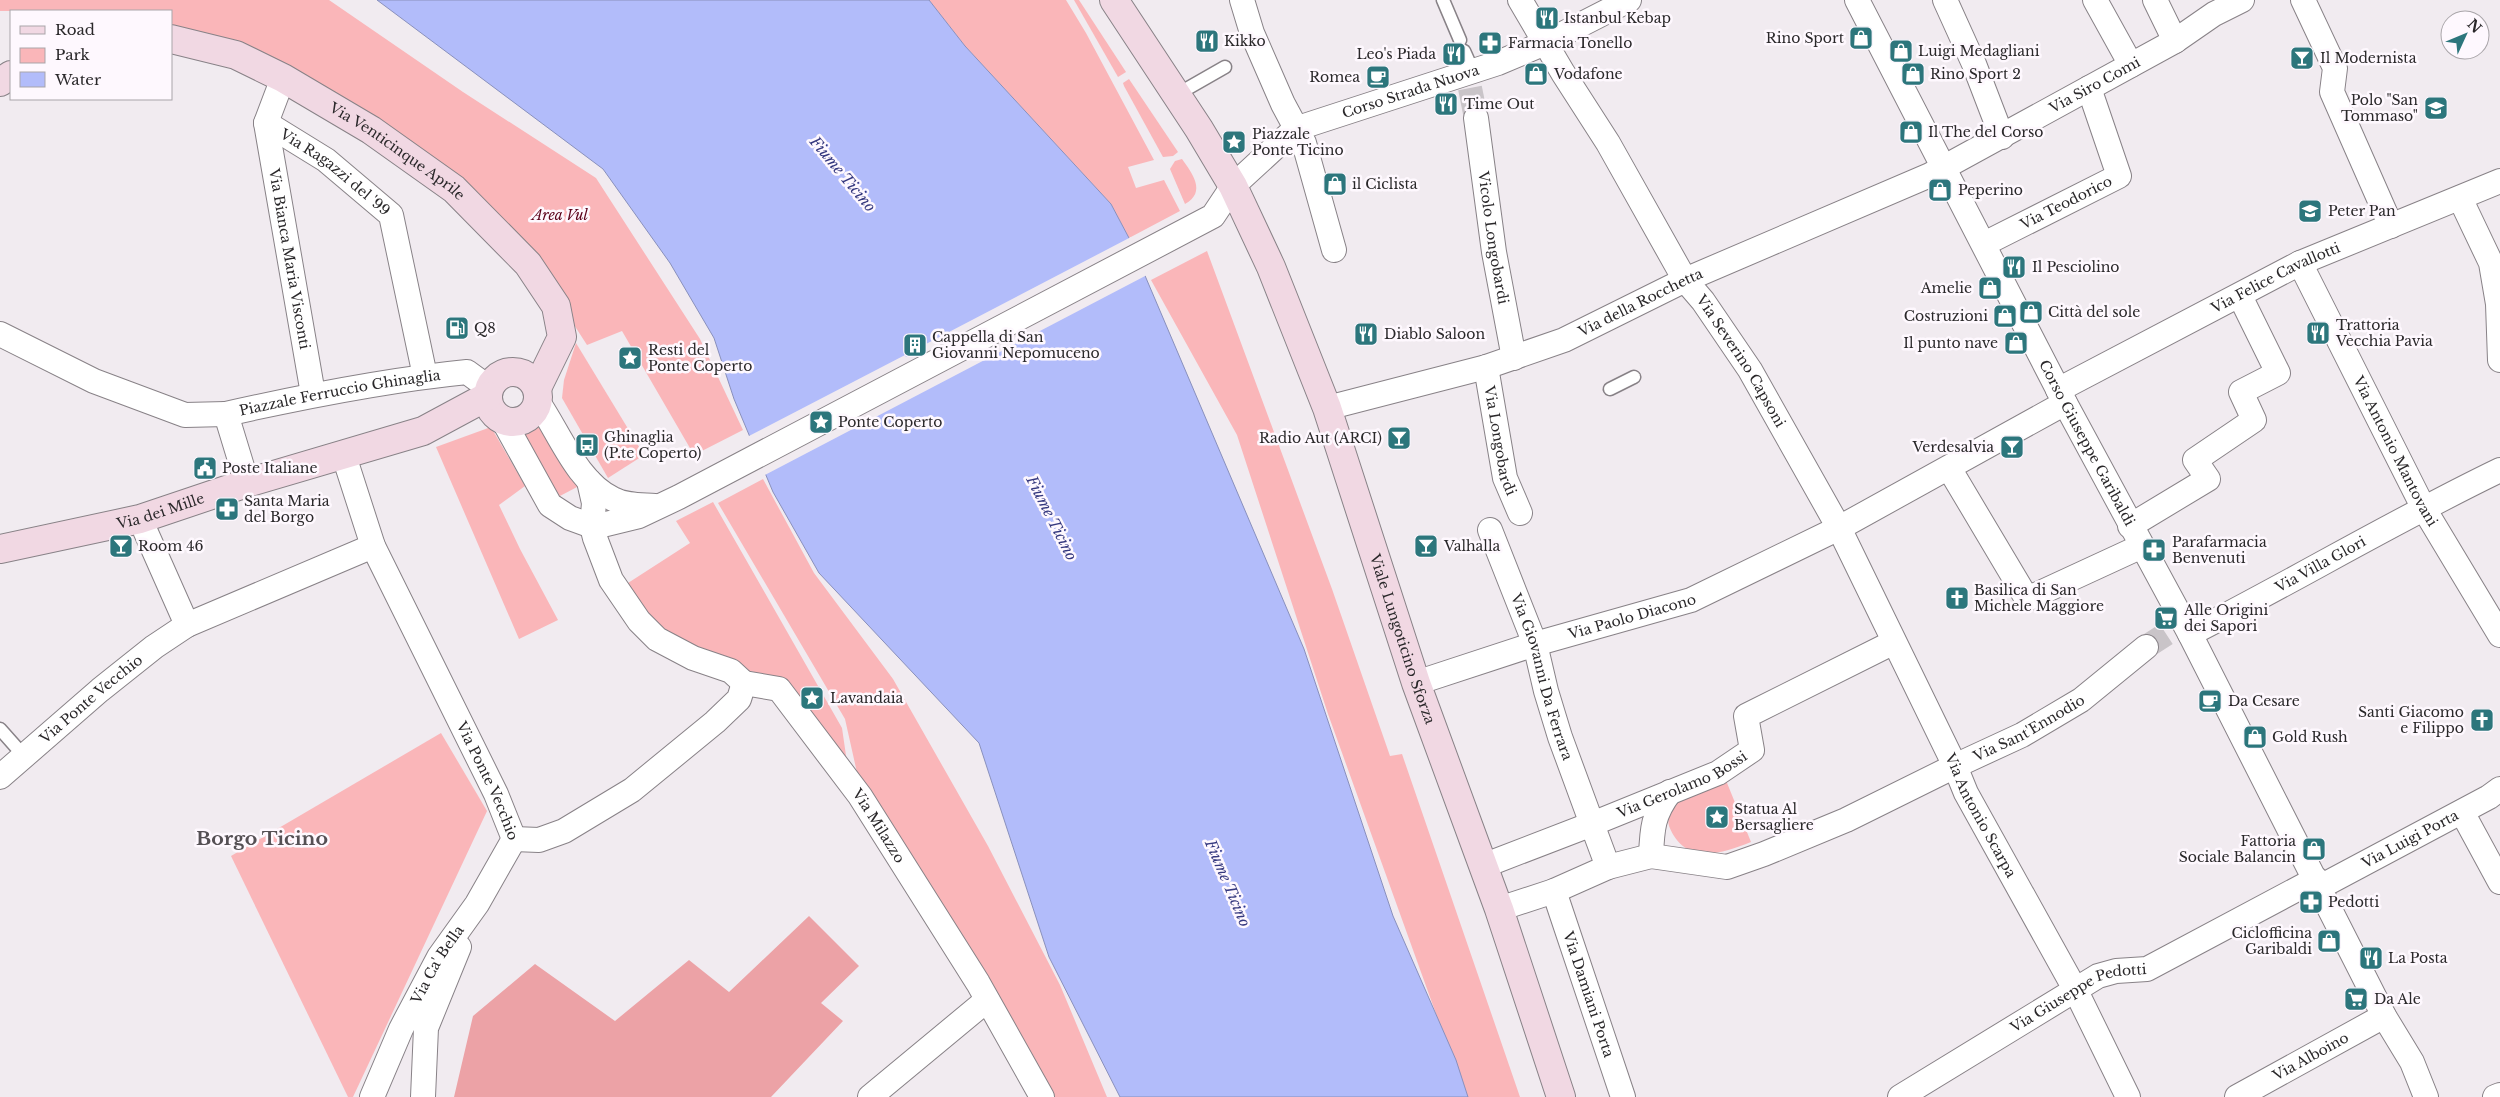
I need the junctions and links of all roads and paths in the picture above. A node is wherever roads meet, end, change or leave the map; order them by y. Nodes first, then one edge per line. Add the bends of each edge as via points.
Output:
1 (1114, 0) edge
2 (1242, 0) edge
3 (1443, 0) edge
4 (1520, 0) edge
5 (1630, 0) edge
6 (1857, 0) edge
7 (1945, 0) edge
8 (2095, 0) edge
9 (2155, 0) edge
10 (2242, 0) edge
11 (2303, 0) edge
12 (172, 39) edge
13 (2175, 41) junction
14 (1545, 43) junction
15 (1467, 65) junction
16 (2131, 66) junction
17 (1225, 67) dead end
18 (283, 78) junction
19 (2089, 88) junction
20 (1176, 95) junction
21 (1476, 118) tunnel mouth
22 (266, 123) junction
23 (1295, 129) junction
24 (2002, 136) junction
25 (1944, 166) junction
26 (2500, 182) edge
27 (1233, 186) junction
28 (2460, 198) junction
29 (2391, 226) junction
30 (1984, 244) junction
31 (1334, 250) dead end
32 (2300, 263) junction
33 (1685, 280) junction
34 (2240, 296) junction
35 (0, 334) edge
36 (1514, 358) junction
37 (2500, 360) edge
38 (1486, 367) junction
39 (425, 376) junction
40 (1634, 376) dead end
41 (532, 388) junction
42 (1610, 389) dead end
43 (313, 394) junction
44 (2061, 397) junction
45 (494, 405) junction
46 (1327, 408) junction
47 (226, 414) junction
48 (344, 456) junction
49 (1950, 468) junction
50 (2500, 470) edge
51 (589, 481) junction
52 (247, 483) junction
53 (634, 505) junction
54 (662, 506) junction
55 (2424, 507) junction
56 (1520, 512) dead end
57 (140, 518) junction
58 (592, 526) junction
59 (2130, 526) junction
60 (1838, 528) junction
61 (1490, 530) dead end
62 (373, 546) junction
63 (2142, 546) junction
64 (0, 549) edge
65 (186, 625) junction
66 (2184, 628) junction
67 (2500, 636) edge
68 (1894, 642) junction
69 (1535, 644) junction
70 (2146, 647) tunnel mouth
71 (744, 683) junction
72 (1416, 684) junction
73 (0, 729) edge
74 (24, 756) junction
75 (1955, 766) junction
76 (0, 777) edge
77 (2500, 789) edge
78 (1670, 792) junction
79 (2462, 812) junction
80 (1592, 824) junction
81 (514, 838) junction
82 (1652, 856) junction
83 (1483, 866) junction
84 (1608, 867) junction
85 (2500, 882) edge
86 (2318, 883) junction
87 (1554, 891) junction
88 (477, 904) junction
89 (1499, 909) junction
90 (2076, 991) junction
91 (988, 1000) junction
92 (2384, 1016) junction
93 (2500, 1095) edge
94 (372, 1097) edge
95 (423, 1097) edge
96 (870, 1097) edge
97 (1042, 1097) edge
98 (1562, 1097) edge
99 (1623, 1097) edge
100 (1900, 1097) edge
101 (2128, 1097) edge
102 (2237, 1097) edge
103 (2426, 1097) edge
104 (2495, 1097) edge

1 - 20 street, Viale Lungoticino Sforza
2 - 23 street via 1252,33
3 - 15 lane
4 - 14 street, Via Severino Capsoni
5 - 14 street, Corso Strada Nuova
6 - 25 street, Corso Giuseppe Garibaldi
7 - 24 street
8 - 16 street
9 - 13 street
10 - 13 street, Via Siro Comi via 2214,14
11 - 29 street via 2335,68 2332,92
12 - 18 street, Via Venticinque Aprile via 236,55
13 - 16 street, Via Siro Comi
14 - 15 street, Corso Strada Nuova
14 - 33 street, Via Severino Capsoni via 1608,143
15 - 23 street, Corso Strada Nuova
16 - 19 street, Via Siro Comi
17 - 20 lane
18 - 22 street
18 - 41 street, Via Venticinque Aprile via 371,130 454,189 528,264 556,306 562,337
19 - 24 street, Via Siro Comi
19 - 30 street, Via Teodorico via 2119,176
20 - 27 street, Viale Lungoticino Sforza
21 - 36 street, Vicolo Longobardi via 1494,252
22 - 39 street, Via Ragazzi del '99 via 326,160 391,215
22 - 43 street, Via Bianca Maria Visconti
23 - 27 street, Corso Strada Nuova
23 - 31 street via 1304,143
24 - 25 street, Via Siro Comi
25 - 30 street, Corso Giuseppe Garibaldi
25 - 33 street, Via della Rocchetta
26 - 28 street, Via Felice Cavallotti
27 - 46 street, Viale Lungoticino Sforza via 1271,267
27 - 54 street via 1213,216
28 - 29 street, Via Felice Cavallotti
28 - 37 street via 2491,263 2498,304
29 - 32 street, Via Felice Cavallotti
30 - 44 street, Corso Giuseppe Garibaldi
32 - 34 street, Via Felice Cavallotti
32 - 55 street, Via Antonio Mantovani
33 - 36 street, Via della Rocchetta via 1564,340
33 - 60 street, Via Severino Capsoni via 1750,370
34 - 44 street, Via Felice Cavallotti
34 - 59 street via 2278,373 2241,392 2254,420 2194,460 2208,479
35 - 47 street via 94,381 185,415
36 - 38 street, Via della Rocchetta
38 - 46 street, Via della Rocchetta
38 - 56 street, Via Longobardi via 1505,478
39 - 43 street, Piazzale Ferruccio Ghinaglia
39 - 45 street, Piazzale Ferruccio Ghinaglia via 468,372
40 - 42 lane
41 - 45 street via 506,373 493,381
41 - 45 street via 531,415 524,420 510,422
41 - 51 street
43 - 47 street, Piazzale Ferruccio Ghinaglia
44 - 49 street, Via Felice Cavallotti
44 - 59 street, Corso Giuseppe Garibaldi
45 - 48 street, Via dei Mille
45 - 58 street, Piazzale Ferruccio Ghinaglia via 550,505 570,518
46 - 72 street, Viale Lungoticino Sforza
47 - 52 street, Piazzale Ferruccio Ghinaglia
48 - 52 street, Via dei Mille
48 - 62 street, Via Ponte Vecchio
49 - 60 street, Via Paolo Diacono
49 - 63 street via 2027,599
50 - 55 street, Via Villa Glori
51 - 53 street via 614,500
51 - 58 street via 594,503
52 - 57 street, Via dei Mille
53 - 54 street
53 - 58 street via 603,514
54 - 58 street via 639,516
55 - 66 street, Via Villa Glori via 2268,595
55 - 67 street, Via Antonio Mantovani
57 - 64 street, Via dei Mille
57 - 65 street
58 - 71 street via 611,580 639,621 657,639 693,658 731,671
59 - 63 street, Corso Giuseppe Garibaldi
60 - 68 street, Via Antonio Scarpa
60 - 69 street, Via Paolo Diacono via 1691,600
61 - 69 street, Via Giovanni Da Ferrara
62 - 65 street, Via Ponte Vecchio
62 - 81 street, Via Ponte Vecchio via 496,794
63 - 66 street, Corso Giuseppe Garibaldi
65 - 74 street, Via Ponte Vecchio via 100,690
66 - 86 street, Corso Giuseppe Garibaldi
68 - 75 street, Via Antonio Scarpa
68 - 78 street, Via Gerolamo Bossi via 1746,716 1752,750 1718,773
69 - 72 street, Via Paolo Diacono
69 - 80 street, Via Giovanni Da Ferrara via 1554,719
70 - 75 street, Via Sant'Ennodio via 2049,721
71 - 81 street, Via Ponte Vecchio via 739,700 632,790 564,831 539,840
71 - 91 street, Via Milazzo via 779,689 860,796
72 - 83 street, Viale Lungoticino Sforza
73 - 74 lane
74 - 76 street, Via Ponte Vecchio
75 - 82 street, Via Sant'Ennodio via 1846,820 1727,867
75 - 90 street, Via Antonio Scarpa via 1966,793
77 - 79 street, Via Luigi Porta
78 - 80 street, Via Gerolamo Bossi
78 - 82 street via 1658,807 1652,829
79 - 85 street
79 - 86 street, Via Luigi Porta
80 - 83 street, Via Gerolamo Bossi
80 - 84 street, Via Giovanni Da Ferrara
81 - 88 street, Via Ca' Bella
82 - 84 street
83 - 89 street, Viale Lungoticino Sforza
84 - 87 street
86 - 90 street, Via Giuseppe Pedotti via 2147,969 2098,976
86 - 92 street, Corso Giuseppe Garibaldi
87 - 89 street
87 - 99 street, Via Damiani Porta
88 - 94 street, Via Ca' Bella via 439,957
88 - 95 street via 426,1028
89 - 98 street, Viale Lungoticino Sforza
90 - 100 street, Via Giuseppe Pedotti
90 - 101 street, Via Antonio Scarpa
91 - 96 street
91 - 97 street, Via Milazzo
92 - 102 street, Via Alboino
92 - 103 street, Corso Giuseppe Garibaldi via 2412,1062
93 - 104 street

